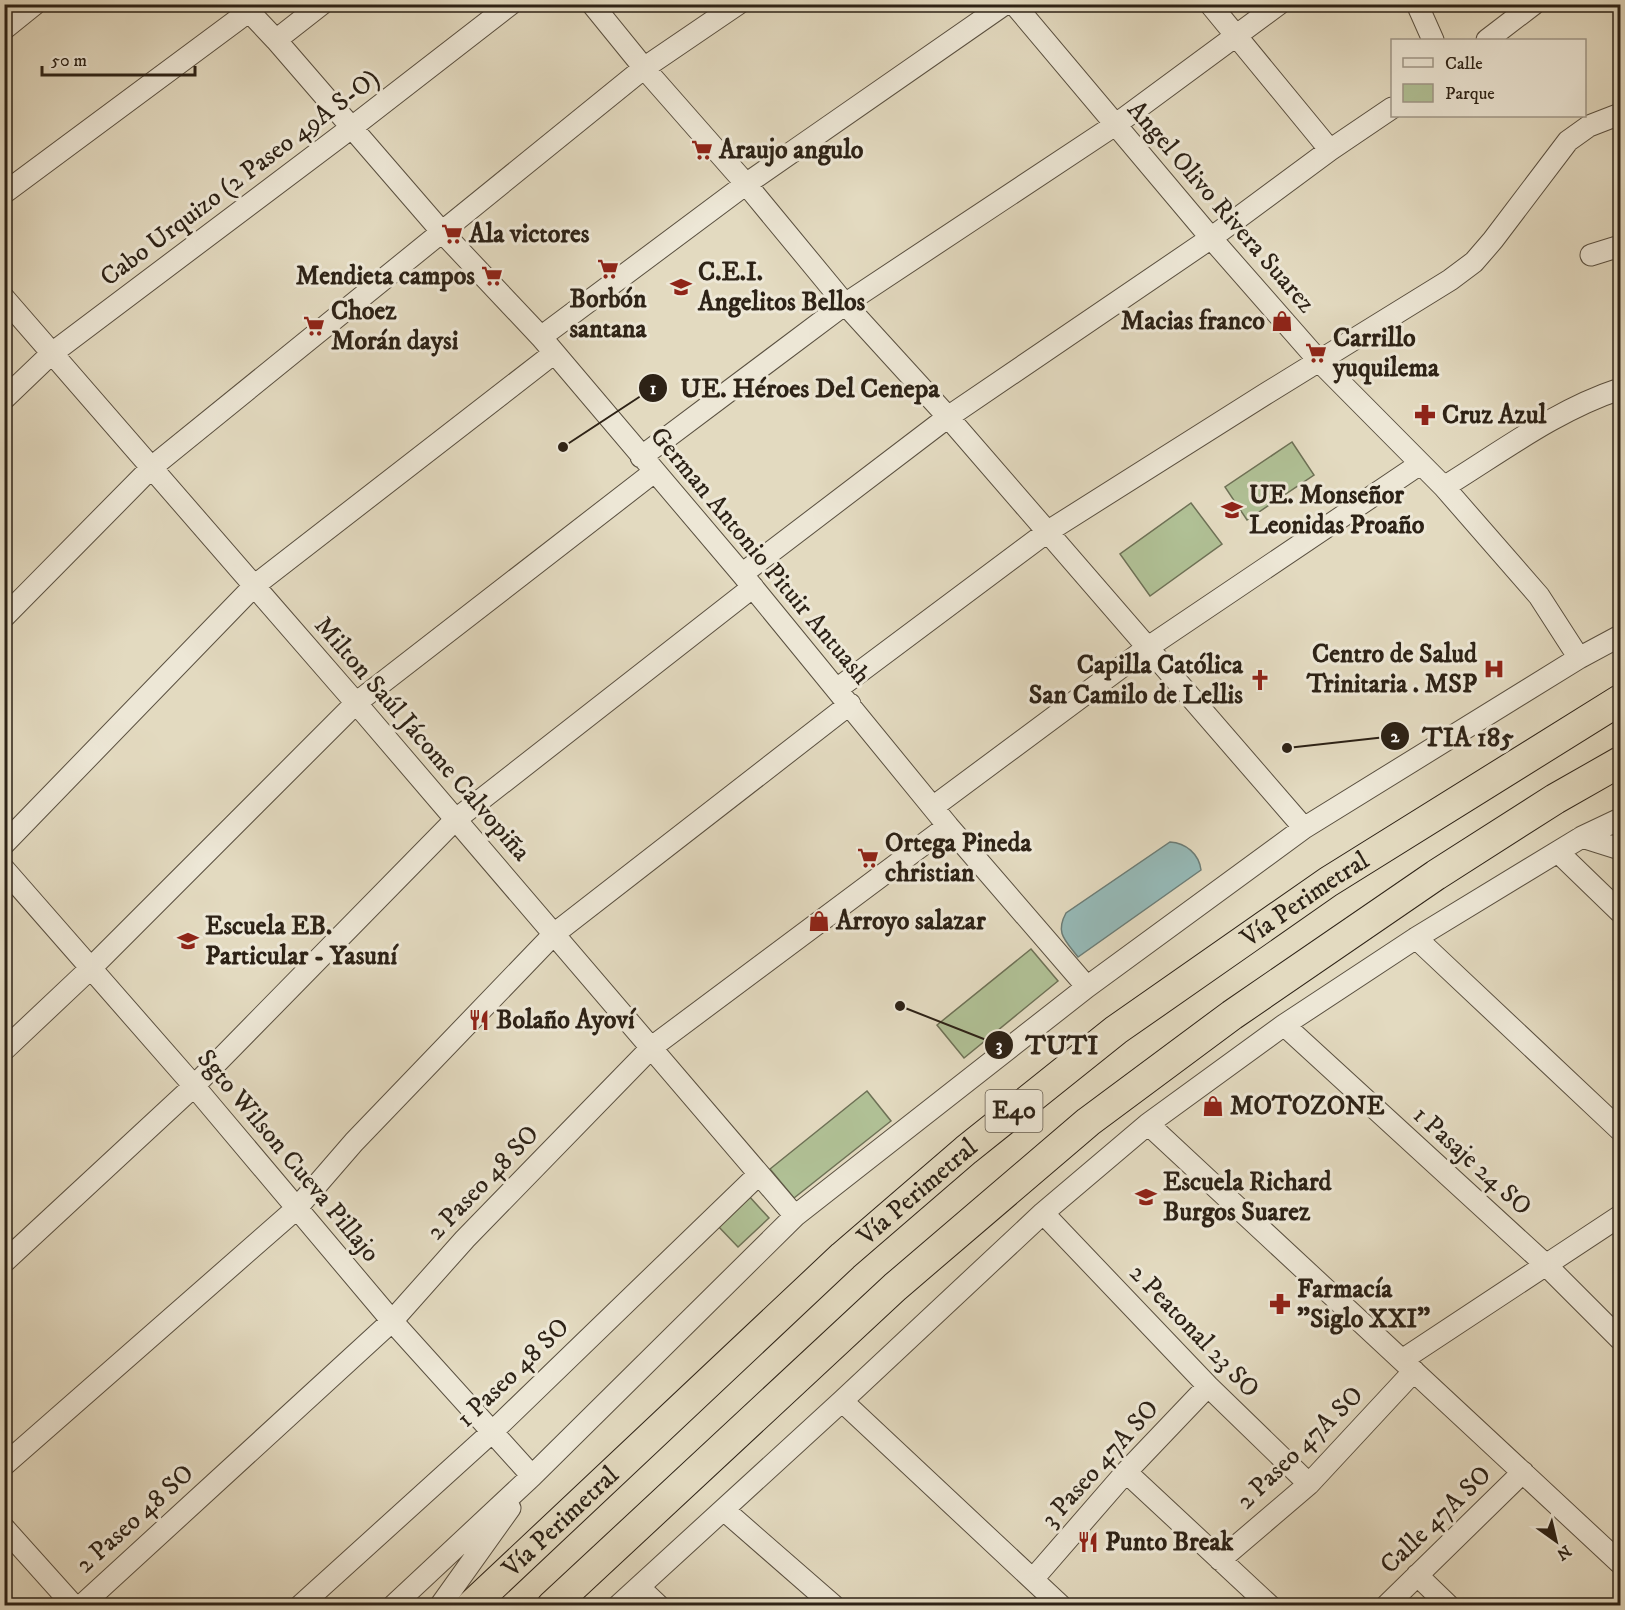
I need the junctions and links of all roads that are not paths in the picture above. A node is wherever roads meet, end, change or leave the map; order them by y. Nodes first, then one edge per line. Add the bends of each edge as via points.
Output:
1 (35, 4) edge
2 (322, 4) edge
3 (511, 4) edge
4 (592, 4) edge
5 (738, 4) edge
6 (1005, 4) edge
7 (1014, 4) edge
8 (1210, 4) edge
9 (1279, 4) edge
10 (1418, 4) edge
11 (1534, 4) edge
12 (245, 8) edge
13 (4, 28) edge
14 (1236, 37) junction
15 (1433, 39) edge
16 (1488, 39) edge
17 (276, 40) junction
18 (644, 68) junction
19 (1391, 109) edge
20 (1620, 114) edge
21 (1115, 125) junction
22 (351, 128) junction
23 (1330, 150) junction
24 (746, 184) junction
25 (4, 193) edge
26 (442, 232) junction
27 (1210, 238) junction
28 (1620, 246) edge
29 (1591, 255) dead end
30 (4, 298) edge
31 (845, 304) junction
32 (547, 346) junction
33 (51, 354) junction
34 (1319, 361) junction
35 (1620, 389) edge
36 (4, 399) edge
37 (948, 417) junction
38 (1420, 464) junction
39 (647, 465) junction
40 (152, 467) junction
41 (1444, 487) junction
42 (1047, 532) junction
43 (748, 581) junction
44 (254, 586) junction
45 (4, 616) edge
46 (1620, 636) edge
47 (1147, 648) junction
48 (1579, 658) junction
49 (843, 696) junction
50 (1620, 700) edge
51 (356, 703) junction
52 (1620, 762) edge
53 (933, 807) junction
54 (455, 819) junction
55 (1620, 819) edge
56 (948, 826) junction
57 (1304, 828) junction
58 (1582, 837) junction
59 (4, 844) edge
60 (1620, 849) edge
61 (1558, 852) junction
62 (4, 869) edge
63 (1620, 912) edge
64 (554, 934) junction
65 (1416, 938) junction
66 (92, 967) junction
67 (1087, 987) junction
68 (1284, 1025) junction
69 (651, 1047) junction
70 (4, 1050) edge
71 (195, 1086) junction
72 (1148, 1124) junction
73 (1620, 1130) edge
74 (759, 1174) junction
75 (296, 1209) junction
76 (1043, 1213) junction
77 (795, 1216) junction
78 (1620, 1216) edge
79 (4, 1262) edge
80 (1546, 1264) junction
81 (392, 1321) junction
82 (1620, 1339) edge
83 (1408, 1366) junction
84 (1208, 1386) junction
85 (842, 1401) junction
86 (492, 1432) junction
87 (4, 1465) edge
88 (1126, 1472) junction
89 (1523, 1472) junction
90 (532, 1476) junction
91 (1309, 1484) junction
92 (724, 1510) junction
93 (4, 1528) edge
94 (1220, 1560) junction
95 (1620, 1563) edge
96 (1417, 1575) junction
97 (1033, 1579) junction
98 (639, 1587) junction
99 (74, 1605) edge
100 (81, 1605) edge
101 (300, 1605) edge
102 (393, 1605) edge
103 (440, 1605) edge
104 (471, 1605) edge
105 (552, 1605) edge
106 (618, 1605) edge
107 (659, 1605) edge
108 (834, 1605) edge
109 (1061, 1605) edge
110 (1270, 1605) edge
111 (1386, 1605) edge
112 (1449, 1605) edge

1 - 13 street
2 - 17 street
3 - 22 street, Cabo Urquizo (2 Paseo 49A S-O)
4 - 18 street
5 - 18 street
6 - 24 street
7 - 21 street, Angel Olivo Rivera Suarez
8 - 14 street
9 - 14 street
10 - 15 street
11 - 16 street
12 - 17 street, German Antonio Pituir Antuash
12 - 25 street
14 - 21 street
14 - 23 street
17 - 22 street, German Antonio Pituir Antuash
18 - 24 street
18 - 26 street
19 - 23 street
20 - 34 street via 1589,126 1568,141 1474,262
21 - 27 street, Angel Olivo Rivera Suarez
21 - 31 street
22 - 26 street, German Antonio Pituir Antuash
22 - 33 street, Cabo Urquizo (2 Paseo 49A S-O)
23 - 27 street
24 - 31 street
24 - 32 street
26 - 32 street, German Antonio Pituir Antuash
26 - 40 street
27 - 34 street, Angel Olivo Rivera Suarez
27 - 37 street
28 - 29 street
30 - 33 street, Milton Saúl Jácome Calvopiña
31 - 37 street
31 - 39 street
32 - 39 street, German Antonio Pituir Antuash
32 - 44 street
33 - 36 street, Cabo Urquizo (2 Paseo 49A S-O)
33 - 40 street, Milton Saúl Jácome Calvopiña
34 - 38 street, Angel Olivo Rivera Suarez
34 - 42 street
35 - 41 street via 1568,410
37 - 42 street
37 - 43 street
38 - 41 street, Angel Olivo Rivera Suarez
38 - 47 street
39 - 43 street, German Antonio Pituir Antuash
39 - 51 street
40 - 44 street, Milton Saúl Jácome Calvopiña
40 - 45 street
41 - 48 street, Angel Olivo Rivera Suarez via 1539,596
42 - 47 street
42 - 49 street
43 - 49 street, German Antonio Pituir Antuash
43 - 54 street
44 - 51 street, Milton Saúl Jácome Calvopiña
44 - 59 street
46 - 48 street, Vía Perimetral / E40
47 - 53 street
47 - 57 street
48 - 57 street, Vía Perimetral / E40
49 - 53 street, German Antonio Pituir Antuash
49 - 64 street
50 - 104 highway, Vía Perimetral / E40 via 1328,882 1116,1030 966,1150 843,1256
51 - 54 street, Milton Saúl Jácome Calvopiña
51 - 66 street
52 - 105 highway, Vía Perimetral / E40 via 1436,875 1232,1015 1088,1122 895,1287
53 - 56 street, German Antonio Pituir Antuash
54 - 64 street, Milton Saúl Jácome Calvopiña
54 - 71 street
55 - 58 street
56 - 67 street, German Antonio Pituir Antuash
56 - 69 street, 2 Paseo 48 SO
57 - 67 street, Vía Perimetral / E40
58 - 60 street
58 - 61 street
61 - 63 street
61 - 65 street
62 - 66 street, Sgto Wilson Cueva Pillajo
64 - 69 street, Milton Saúl Jácome Calvopiña
64 - 75 street via 354,1142
65 - 68 street
65 - 73 street
66 - 70 street
66 - 71 street, Sgto Wilson Cueva Pillajo
67 - 77 street, Vía Perimetral / E40
68 - 72 street
68 - 80 street, 1 Pasaje 24 SO
69 - 74 street, Milton Saúl Jácome Calvopiña
69 - 81 street, 2 Paseo 48 SO via 465,1239
71 - 75 street, Sgto Wilson Cueva Pillajo
71 - 79 street
72 - 76 street
72 - 83 street
74 - 77 street, Milton Saúl Jácome Calvopiña
74 - 86 street, 1 Paseo 48 SO
75 - 81 street, Sgto Wilson Cueva Pillajo
75 - 87 street
76 - 84 street, 2 Peatonal 23 SO
76 - 85 street
77 - 90 street, Vía Perimetral / E40
78 - 80 street, 2 Paseo 47A SO
80 - 82 street, 1 Pasaje 24 SO
80 - 83 street, 2 Paseo 47A SO
81 - 86 street, Sgto Wilson Cueva Pillajo
81 - 100 street, 2 Paseo 48 SO
83 - 89 street
83 - 91 street, 2 Paseo 47A SO
84 - 88 street, 3 Paseo 47A SO
84 - 91 street, 2 Peatonal 23 SO
85 - 92 street
85 - 97 street
86 - 90 street, Sgto Wilson Cueva Pillajo
86 - 101 street, 1 Paseo 48 SO
88 - 94 street
88 - 97 street, 3 Paseo 47A SO
89 - 95 street
89 - 96 street, Calle 47A SO
90 - 102 street, Vía Perimetral
90 - 103 street, Vía Perimetral / E40
91 - 94 street, 2 Paseo 47A SO
92 - 98 street
92 - 108 street
93 - 99 street
94 - 110 street
96 - 111 street, Calle 47A SO
96 - 112 street
97 - 109 street
98 - 106 street
98 - 107 street

